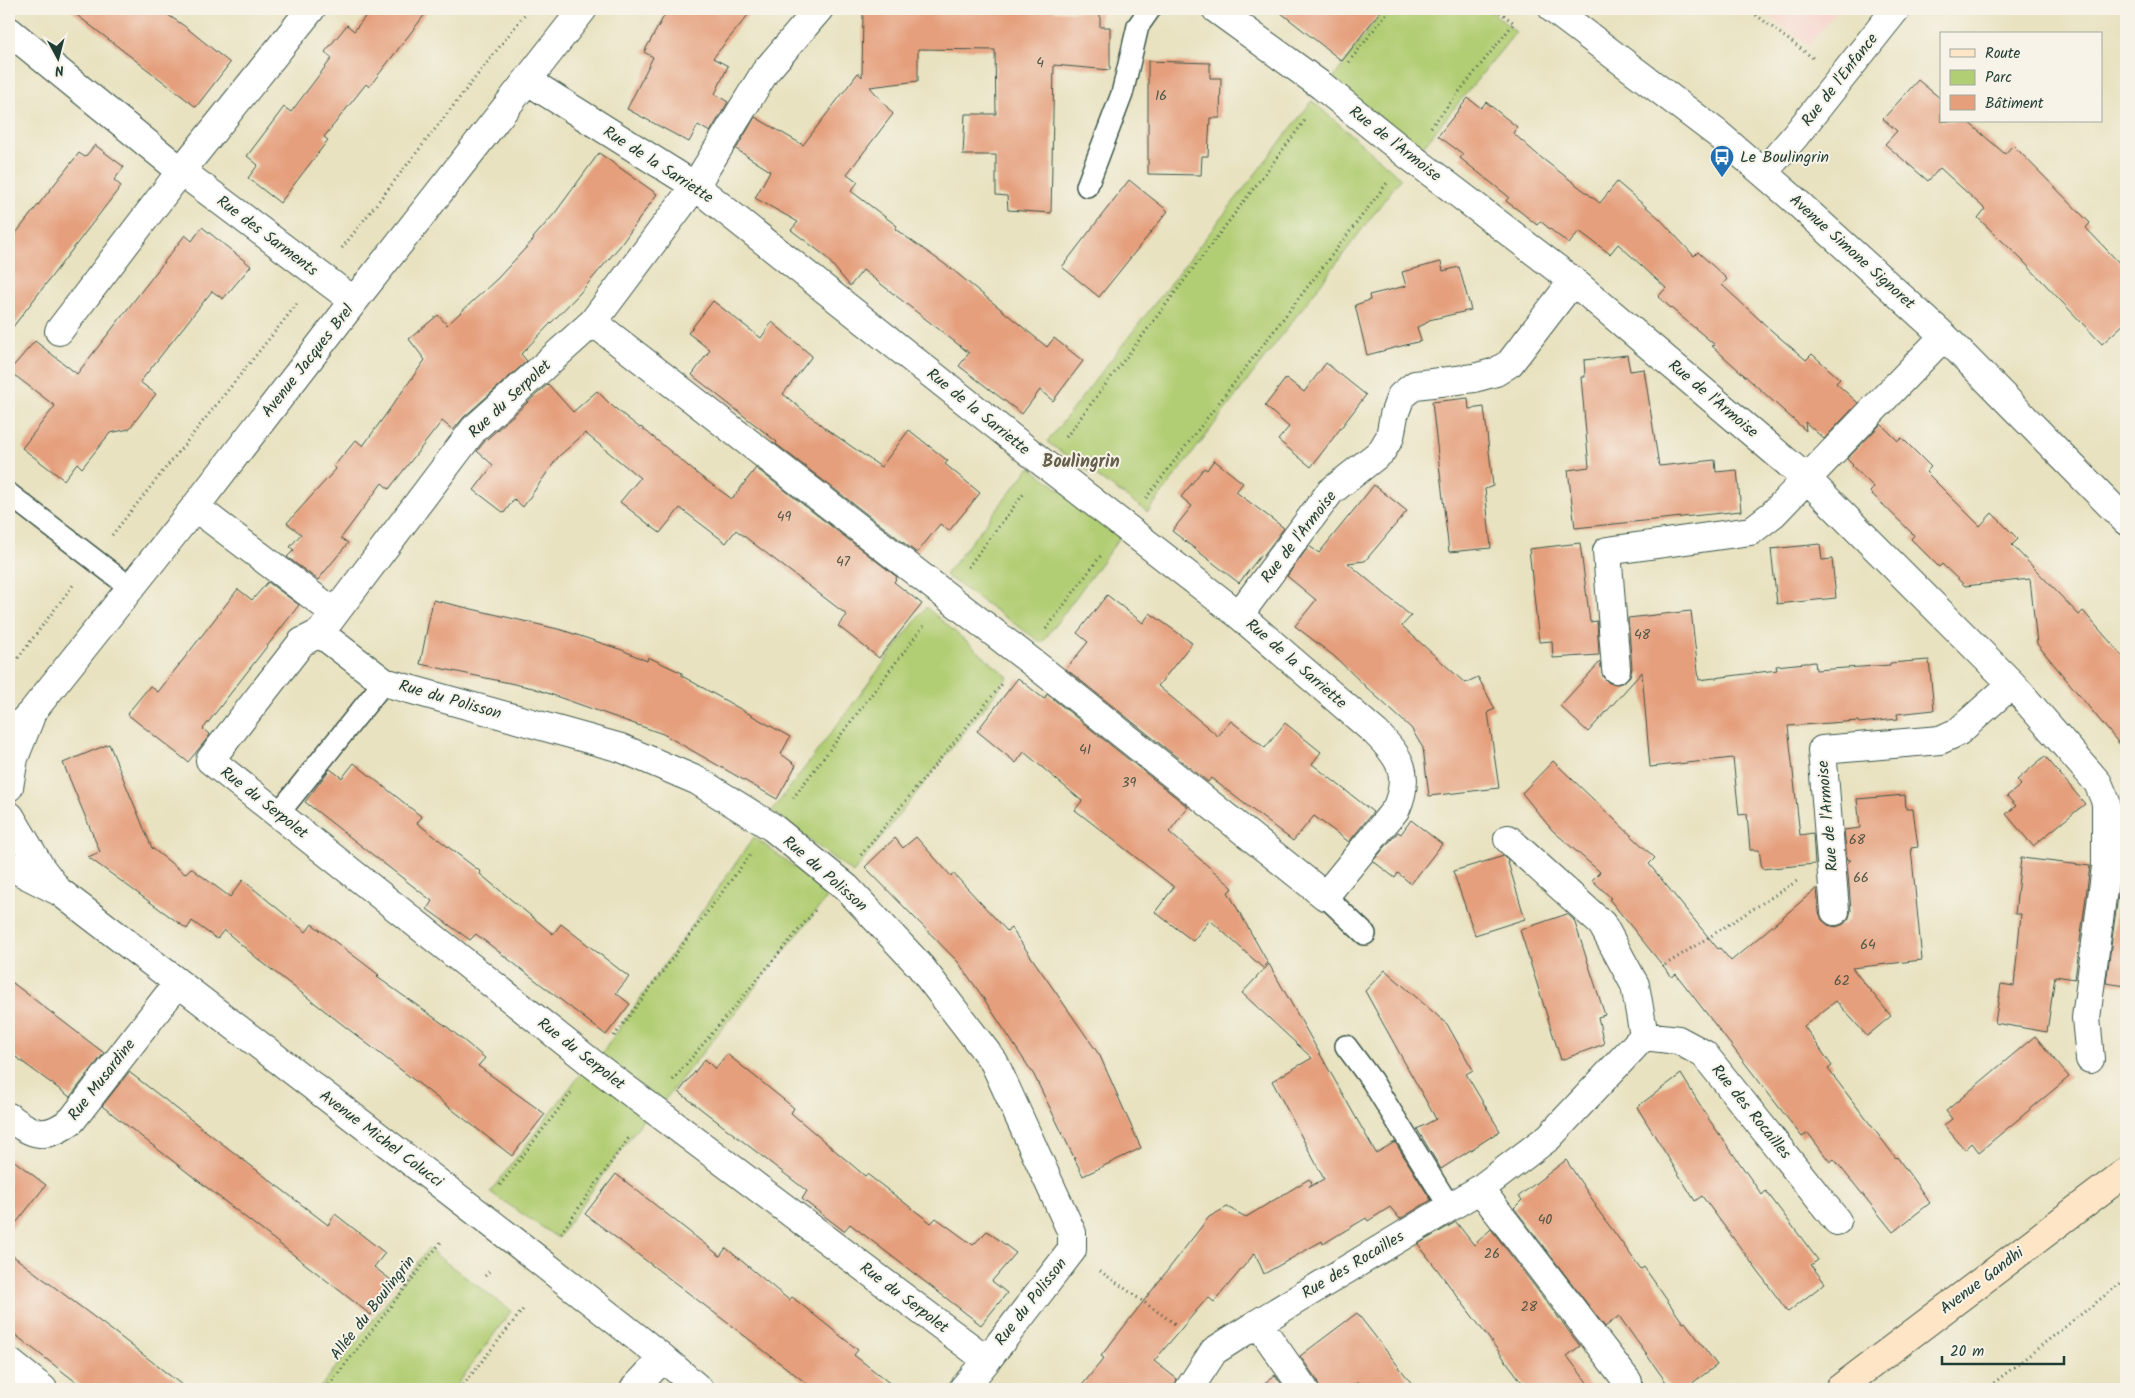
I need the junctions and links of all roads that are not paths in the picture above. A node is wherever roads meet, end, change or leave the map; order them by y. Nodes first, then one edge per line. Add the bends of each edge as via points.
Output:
1 (311, 9) edge
2 (583, 9) edge
3 (819, 9) edge
4 (1150, 9) edge
5 (1216, 9) edge
6 (1554, 9) edge
7 (1896, 9) edge
8 (9, 31) edge
9 (528, 81) junction
10 (181, 171) junction
11 (1764, 172) junction
12 (695, 186) junction
13 (1087, 186) dead end
14 (1573, 282) junction
15 (354, 301) junction
16 (593, 322) junction
17 (59, 331) dead end
18 (1944, 336) junction
19 (1807, 479) junction
20 (9, 494) edge
21 (195, 508) junction
22 (2126, 521) edge
23 (131, 588) junction
24 (1239, 615) junction
25 (328, 623) junction
26 (1616, 669) dead end
27 (384, 682) junction
28 (2012, 684) junction
29 (32, 712) junction
30 (9, 736) edge
31 (9, 787) edge
32 (278, 814) junction
33 (9, 816) edge
34 (1508, 839) dead end
35 (9, 866) edge
36 (2116, 868) edge
37 (60, 892) junction
38 (1325, 896) junction
39 (1835, 911) dead end
40 (1365, 934) dead end
41 (177, 984) junction
42 (1644, 1036) junction
43 (1346, 1046) dead end
44 (2090, 1059) dead end
45 (9, 1117) edge
46 (2126, 1172) edge
47 (1480, 1189) junction
48 (1449, 1206) junction
49 (1837, 1221) dead end
50 (1258, 1323) junction
51 (663, 1358) junction
52 (987, 1360) junction
53 (9, 1362) edge
54 (1628, 1382) dead end
55 (43, 1389) edge
56 (634, 1389) edge
57 (699, 1389) edge
58 (963, 1389) edge
59 (1189, 1389) edge
60 (1304, 1389) edge
61 (1839, 1389) edge

1 - 10 street
2 - 9 street, Avenue Jacques Brel
3 - 12 street, Rue du Serpolet via 766,72
4 - 13 lane via 1138,26 1122,94
5 - 14 street, Rue de l'Armoise via 1322,86
6 - 11 street, Avenue Simone Signoret
7 - 11 street, Rue de l'Enfance
8 - 10 street, Rue des Sarments
9 - 12 street, Rue de la Sarriette
9 - 15 street, Avenue Jacques Brel
10 - 15 street, Rue des Sarments
10 - 17 street
11 - 18 street, Avenue Simone Signoret
12 - 16 street, Rue du Serpolet
12 - 24 street, Rue de la Sarriette
14 - 19 street, Rue de l'Armoise
14 - 24 street, Rue de l'Armoise via 1510,362 1496,372 1415,385 1401,396 1390,437 1380,452 1330,492
15 - 21 street, Avenue Jacques Brel
16 - 25 street, Rue du Serpolet via 474,429
16 - 38 street via 1037,666
18 - 19 street
18 - 22 street, Avenue Simone Signoret
19 - 26 street via 1773,514 1751,531 1606,551
19 - 28 street, Rue de l'Armoise
20 - 23 lane
21 - 23 street, Avenue Jacques Brel
21 - 25 street, Rue du Polisson
23 - 29 street, Avenue Jacques Brel
24 - 38 street, Rue de la Sarriette via 1376,733 1394,751 1401,766 1403,783 1396,809
25 - 27 street, Rue du Polisson
25 - 32 street, Rue du Serpolet via 302,642 210,760
27 - 32 lane
27 - 52 street, Rue du Polisson via 621,748 690,777 772,827 839,882 920,966 994,1062 1072,1233 1072,1250
28 - 36 street, Rue de l'Armoise via 2098,783 2106,802
28 - 39 street, Rue de l'Armoise via 1958,732 1940,740 1822,750
29 - 30 street, Avenue Jacques Brel
29 - 31 street, Avenue Jacques Brel via 14,758
32 - 52 street, Rue du Serpolet via 657,1113
33 - 37 street, Avenue Michel Colucci
34 - 42 street via 1602,924 1636,985
35 - 37 street, Avenue Michel Colucci
36 - 44 street, Rue de l'Armoise via 2086,1018
37 - 41 street, Avenue Michel Colucci
38 - 40 lane
41 - 45 street, Rue Musardine via 72,1120 59,1130 43,1135 27,1131
41 - 51 street, Avenue Michel Colucci via 475,1210
42 - 47 street, Rue des Rocailles via 1549,1137
42 - 49 street, Rue des Rocailles via 1678,1040 1704,1054
43 - 48 lane via 1372,1081
46 - 61 main road, Avenue Gandhi
47 - 48 street, Rue des Rocailles
47 - 54 street
48 - 50 street, Rue des Rocailles
50 - 59 street, Rue des Rocailles via 1214,1351
50 - 60 street
51 - 56 street
51 - 57 street, Avenue Michel Colucci
52 - 58 street
53 - 55 street

